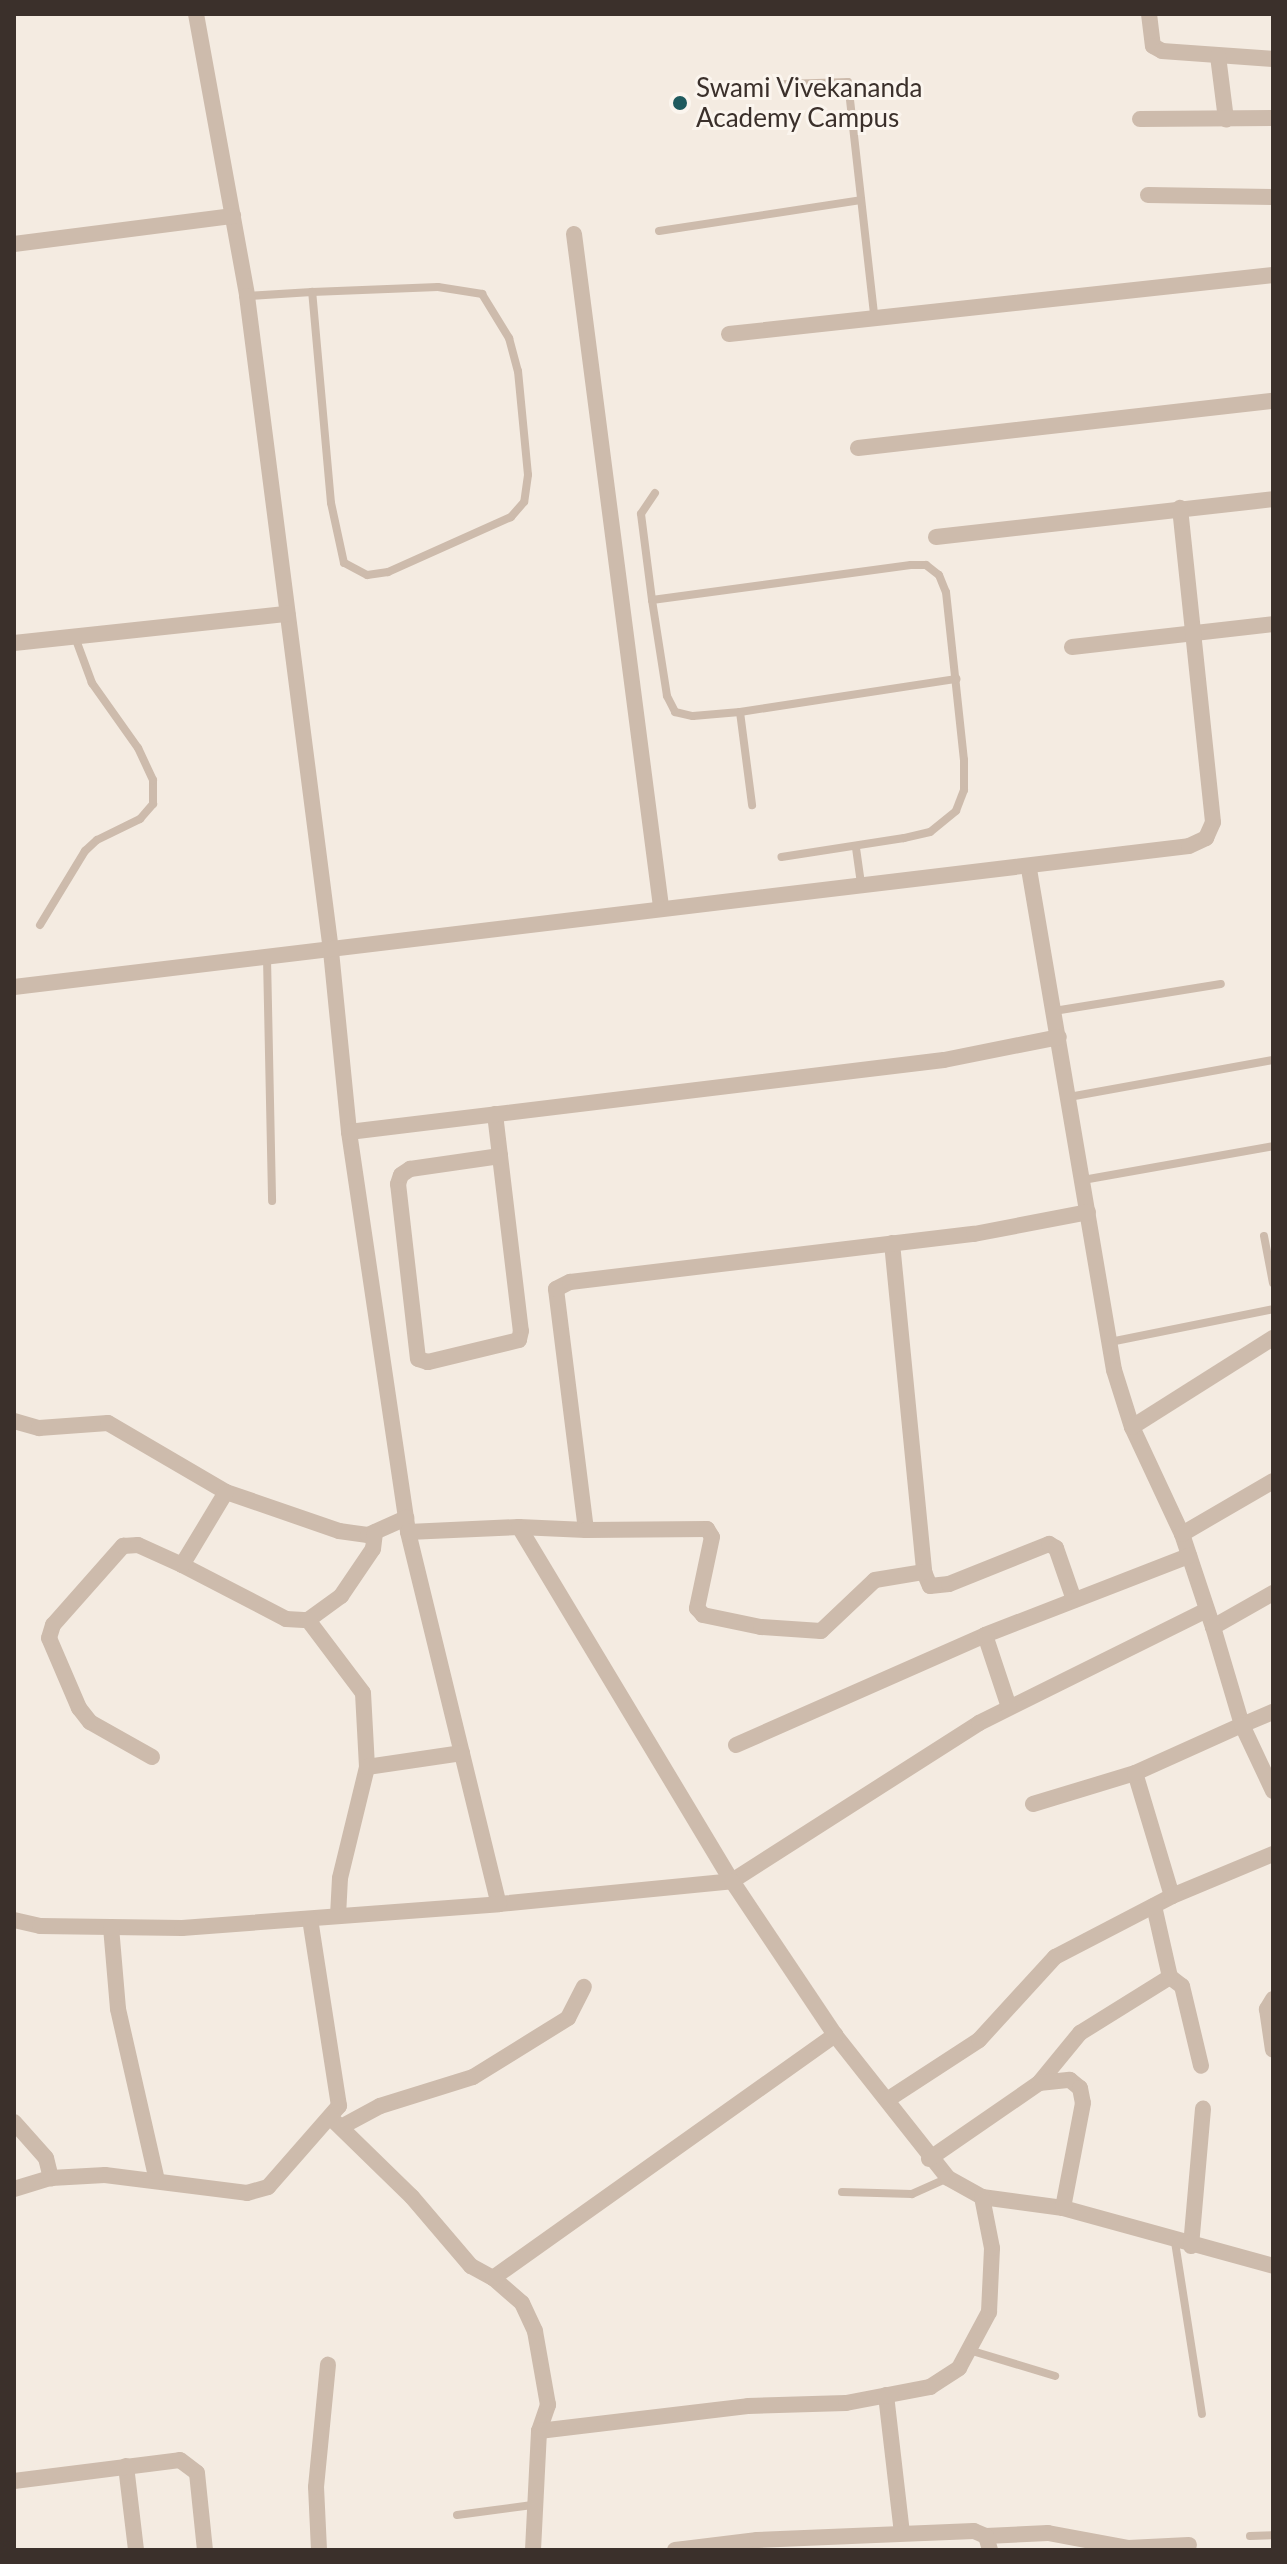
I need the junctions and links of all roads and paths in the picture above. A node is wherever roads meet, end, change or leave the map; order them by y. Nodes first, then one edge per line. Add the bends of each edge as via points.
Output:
1 (196, 14) edge
2 (1149, 14) edge
3 (1218, 56) junction
4 (1273, 59) edge
5 (785, 84) dead end
6 (1273, 118) edge
7 (1140, 119) dead end
8 (1226, 119) junction
9 (1148, 195) dead end
10 (1273, 197) edge
11 (861, 200) junction
12 (233, 216) junction
13 (659, 231) dead end
14 (574, 234) dead end
15 (14, 244) edge
16 (1273, 275) edge
17 (312, 292) junction
18 (247, 296) junction
19 (874, 315) junction
20 (729, 334) dead end
21 (1273, 401) edge
22 (858, 448) dead end
23 (655, 493) dead end
24 (1273, 499) edge
25 (1180, 508) junction
26 (936, 537) dead end
27 (652, 600) junction
28 (287, 614) junction
29 (1273, 624) edge
30 (1195, 633) junction
31 (75, 637) junction
32 (14, 643) edge
33 (1072, 647) dead end
34 (956, 679) junction
35 (740, 712) junction
36 (752, 805) dead end
37 (856, 848) junction
38 (781, 857) dead end
39 (1029, 869) junction
40 (861, 885) junction
41 (661, 907) junction
42 (40, 925) dead end
43 (331, 951) junction
44 (267, 958) junction
45 (1221, 984) dead end
46 (14, 987) edge
47 (1054, 1011) junction
48 (1059, 1037) junction
49 (1273, 1060) edge
50 (1069, 1097) junction
51 (495, 1114) junction
52 (349, 1132) junction
53 (1273, 1146) edge
54 (500, 1156) junction
55 (1083, 1180) junction
56 (272, 1201) dead end
57 (1088, 1212) junction
58 (1264, 1236) dead end
59 (892, 1243) junction
60 (1273, 1283) edge
61 (1273, 1309) edge
62 (1273, 1338) edge
63 (1110, 1342) junction
64 (14, 1421) edge
65 (1132, 1427) junction
66 (1273, 1481) edge
67 (226, 1492) junction
68 (407, 1525) junction
69 (519, 1527) junction
70 (586, 1530) junction
71 (375, 1532) junction
72 (1182, 1534) junction
73 (1189, 1556) junction
74 (182, 1565) junction
75 (924, 1572) junction
76 (1273, 1593) edge
77 (1074, 1600) junction
78 (1207, 1610) junction
79 (308, 1620) junction
80 (1213, 1627) junction
81 (985, 1635) junction
82 (1009, 1707) junction
83 (1273, 1712) edge
84 (1242, 1725) junction
85 (736, 1745) dead end
86 (462, 1753) junction
87 (152, 1757) dead end
88 (367, 1767) junction
89 (1135, 1773) junction
90 (1273, 1791) edge
91 (1033, 1804) dead end
92 (1273, 1854) edge
93 (732, 1881) junction
94 (1172, 1896) junction
95 (499, 1904) junction
96 (1154, 1906) junction
97 (338, 1916) junction
98 (310, 1919) junction
99 (14, 1920) edge
100 (111, 1927) junction
101 (1170, 1977) junction
102 (584, 1987) dead end
103 (1273, 1999) edge
104 (835, 2035) junction
105 (1273, 2050) edge
106 (1201, 2066) dead end
107 (1039, 2083) junction
108 (887, 2100) junction
109 (1203, 2109) dead end
110 (14, 2122) edge
111 (335, 2122) junction
112 (929, 2159) junction
113 (51, 2178) junction
114 (948, 2178) junction
115 (157, 2181) junction
116 (14, 2189) edge
117 (842, 2192) dead end
118 (982, 2197) junction
119 (1063, 2208) junction
120 (1183, 2244) junction
121 (1273, 2266) edge
122 (493, 2278) junction
123 (969, 2350) junction
124 (328, 2365) dead end
125 (1055, 2376) dead end
126 (886, 2395) junction
127 (1202, 2414) dead end
128 (539, 2431) junction
129 (126, 2466) junction
130 (14, 2481) edge
131 (532, 2505) junction
132 (457, 2515) dead end
133 (902, 2533) junction
134 (1273, 2535) edge
135 (1250, 2536) dead end
136 (988, 2543) edge
137 (1189, 2545) dead end
138 (136, 2550) edge
139 (205, 2550) edge
140 (319, 2550) edge
141 (533, 2550) edge
142 (675, 2550) edge

1 - 12 street
2 - 3 street via 1153,46
3 - 4 street
3 - 8 street
5 - 11 lane via 848,82
6 - 8 street
7 - 8 street
9 - 10 street
11 - 13 lane
11 - 19 lane
12 - 15 street
12 - 18 street
14 - 41 street
16 - 19 street
17 - 17 lane via 438,287 482,294 509,338 518,371 528,475 524,502 511,517 388,572 367,575 344,563 331,503
17 - 18 lane
18 - 28 street
19 - 20 street
21 - 22 street
23 - 27 lane via 641,514
24 - 25 street
25 - 26 street
25 - 30 street
27 - 34 lane via 926,565 939,575 946,592
27 - 35 lane via 667,696 675,712
28 - 31 street
28 - 43 street
29 - 30 street
30 - 33 street
30 - 39 street via 1212,790 1213,822 1206,838 1189,846
31 - 32 street
31 - 42 lane via 92,683 153,780 153,804 140,819 85,851
34 - 35 lane
34 - 37 lane via 964,790 956,811 930,832
35 - 36 lane
37 - 38 lane
37 - 40 lane
39 - 40 street
39 - 47 street
40 - 41 street
41 - 43 street
43 - 44 street
43 - 52 street
44 - 46 street
44 - 56 lane
45 - 47 lane
47 - 48 street
48 - 50 street
48 - 51 street via 944,1060
49 - 50 lane
50 - 55 street
51 - 52 street
51 - 54 street
52 - 68 street
53 - 55 lane
54 - 54 street via 519,1340 428,1362 418,1359 401,1175 410,1169
55 - 57 street
57 - 59 street
57 - 63 street
58 - 60 lane
59 - 70 street via 570,1282 556,1289
59 - 75 street
61 - 63 lane
62 - 65 street
63 - 65 street
64 - 67 street via 39,1428 108,1423
65 - 72 street
66 - 72 street
67 - 71 street via 339,1531
67 - 74 street
68 - 69 street
68 - 71 street
68 - 86 street
69 - 70 street
69 - 93 street
70 - 75 street via 707,1529 712,1537 697,1608 703,1615 761,1627 821,1631 875,1580
71 - 79 street via 373,1549 351,1584
72 - 73 street
73 - 77 street
73 - 78 street
74 - 79 street via 286,1619
74 - 87 street via 138,1545 123,1546 53,1625 49,1638 90,1722
75 - 77 street via 930,1586 937,1588 1049,1544 1056,1548
76 - 80 street
77 - 81 street
78 - 80 street
78 - 82 street
79 - 88 street via 363,1693
80 - 84 street
81 - 82 street
81 - 85 street
82 - 93 street
83 - 84 street
84 - 89 street
84 - 90 street
86 - 88 street
86 - 95 street
88 - 97 street via 340,1878
89 - 91 street
89 - 94 street
92 - 94 street
93 - 95 street
93 - 104 street
94 - 96 street
95 - 97 street
96 - 101 street
96 - 108 street via 1055,1957 979,2040
97 - 98 street
98 - 100 street
98 - 111 street via 337,2072
99 - 100 street via 40,1926
100 - 115 street via 118,2009
101 - 106 street via 1182,1986
101 - 107 street via 1080,2033
102 - 111 street via 568,2018 486,2070
103 - 105 street via 1267,2009
104 - 108 street
104 - 122 street
107 - 112 street
107 - 119 street via 1070,2080 1080,2088 1083,2103
108 - 112 street
109 - 120 street
110 - 113 street via 46,2158
111 - 115 street via 268,2187 247,2193
111 - 122 street via 412,2197 471,2266
112 - 114 street
113 - 115 street via 105,2175
113 - 116 street
114 - 117 lane via 912,2194
114 - 118 street
118 - 119 street
118 - 123 street via 992,2248 989,2312
119 - 120 street
120 - 121 street
120 - 127 lane
122 - 128 street via 522,2303 535,2331 548,2405
123 - 125 lane
123 - 126 street via 959,2368 930,2387
124 - 140 street via 316,2487
126 - 128 street
126 - 133 street
128 - 131 street
129 - 130 street
129 - 138 street
129 - 139 street via 190,2464 197,2473
131 - 132 lane
131 - 141 street
133 - 136 street via 974,2531
133 - 142 street
134 - 135 lane
136 - 137 street via 1048,2533 1128,2548

